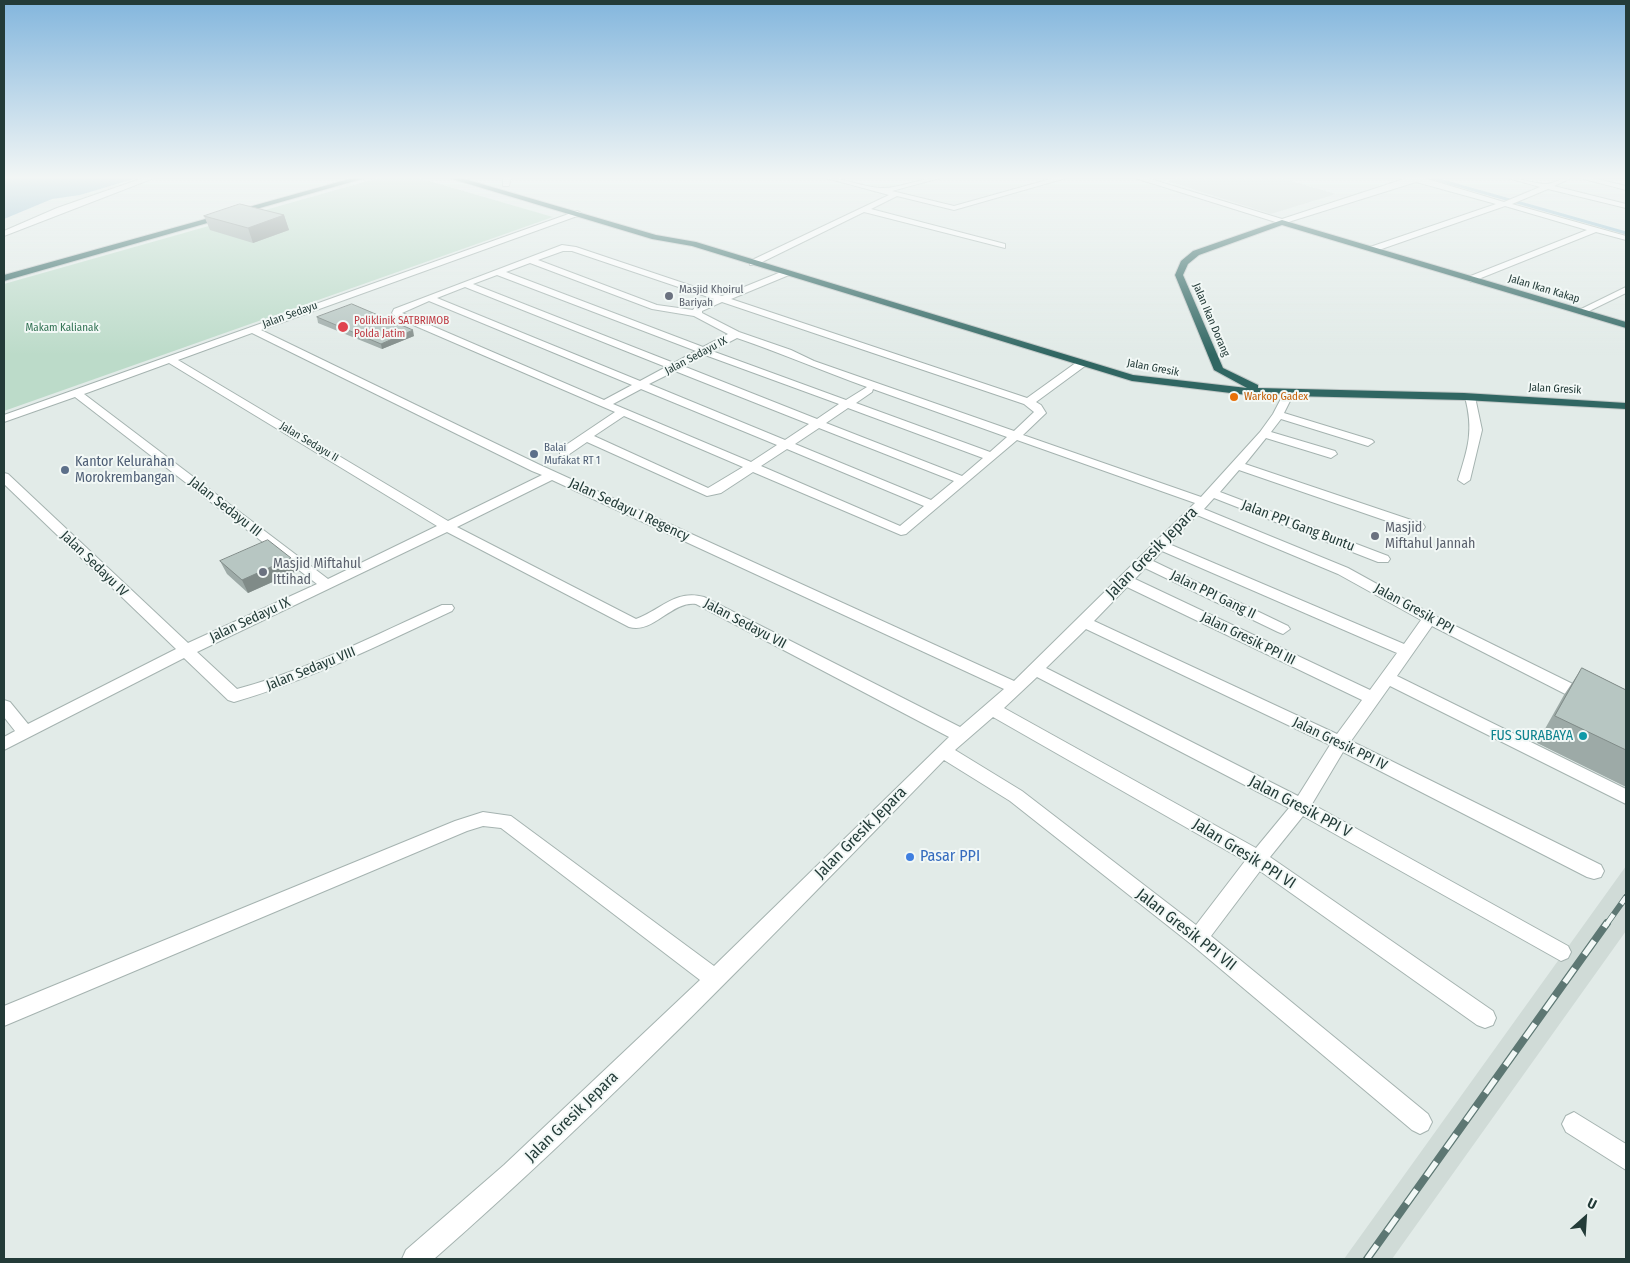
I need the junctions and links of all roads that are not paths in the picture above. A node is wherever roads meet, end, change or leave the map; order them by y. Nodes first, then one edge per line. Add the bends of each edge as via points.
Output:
1 (126, 237) edge
2 (151, 237) edge
3 (498, 237) edge
4 (654, 237) edge
5 (681, 237) edge
6 (808, 237) edge
7 (967, 237) edge
8 (1239, 237) edge
9 (1331, 237) edge
10 (1410, 237) edge
11 (1576, 237) edge
12 (693, 244) junction
13 (1002, 246) dead end
14 (1373, 250) junction
15 (530, 260) junction
16 (753, 263) junction
17 (4, 271) edge
18 (497, 272) junction
19 (786, 274) junction
20 (4, 278) edge
21 (1471, 279) junction
22 (464, 284) junction
23 (1626, 290) edge
24 (429, 298) junction
25 (721, 299) junction
26 (1580, 312) junction
27 (696, 314) junction
28 (1626, 325) edge
29 (252, 329) junction
30 (736, 334) junction
31 (704, 351) junction
32 (169, 359) junction
33 (1082, 364) junction
34 (674, 366) junction
35 (1219, 370) junction
36 (641, 385) junction
37 (1184, 387) junction
38 (868, 390) dead end
39 (76, 392) junction
40 (1270, 392) junction
41 (1289, 392) junction
42 (1470, 397) junction
43 (1028, 402) junction
44 (606, 403) junction
45 (848, 403) junction
46 (1625, 406) edge
47 (624, 411) junction
48 (1278, 415) junction
49 (4, 419) edge
50 (817, 422) junction
51 (1016, 434) junction
52 (1264, 434) junction
53 (586, 437) junction
54 (1368, 442) dead end
55 (787, 445) junction
56 (564, 452) dead end
57 (1331, 454) dead end
58 (992, 457) junction
59 (1237, 464) junction
60 (752, 466) junction
61 (553, 475) junction
62 (4, 477) edge
63 (962, 480) junction
64 (1464, 480) dead end
65 (1204, 502) junction
66 (933, 505) junction
67 (448, 527) junction
68 (1418, 527) dead end
69 (1160, 545) junction
70 (1383, 560) dead end
71 (1144, 562) junction
72 (1124, 580) junction
73 (327, 585) junction
74 (447, 608) dead end
75 (1430, 619) junction
76 (1084, 622) junction
77 (1283, 629) dead end
78 (185, 651) junction
79 (1406, 652) junction
80 (1035, 669) junction
81 (1388, 678) junction
82 (1012, 686) junction
83 (1372, 698) junction
84 (1601, 705) edge
85 (4, 706) edge
86 (991, 708) junction
87 (26, 733) junction
88 (962, 736) junction
89 (1340, 743) junction
90 (4, 744) edge
91 (943, 751) junction
92 (1626, 797) edge
93 (1301, 806) junction
94 (1258, 859) junction
95 (1594, 871) dead end
96 (1198, 938) junction
97 (1561, 952) dead end
98 (715, 979) junction
99 (4, 1016) edge
100 (1485, 1018) dead end
101 (1420, 1122) dead end
102 (1574, 1124) dead end
103 (1626, 1158) edge
104 (415, 1259) edge

1 - 17 highway
2 - 20 highway
3 - 29 street, Jalan Sedayu
4 - 12 highway, Jalan Gresik
5 - 12 highway, Jalan Gresik
6 - 16 street
7 - 13 street
8 - 35 highway, Jalan Ikan Dorang via 1196,253 1184,263 1180,275
9 - 14 highway, Jalan Ikan Kakap
10 - 14 street
11 - 21 street
12 - 16 highway, Jalan Gresik
14 - 21 highway, Jalan Ikan Kakap
15 - 18 street
15 - 25 street via 562,248 573,249
15 - 27 street, Jalan Sedayu IX via 655,307
16 - 19 highway, Jalan Gresik
18 - 22 street
18 - 31 street
19 - 25 street
19 - 33 highway, Jalan Gresik
21 - 26 highway, Jalan Ikan Kakap
22 - 24 street
22 - 34 street
23 - 26 street
24 - 36 street
24 - 44 street via 399,309 397,313
25 - 27 street via 698,309
25 - 43 street
26 - 28 highway, Jalan Ikan Kakap
27 - 30 street, Jalan Sedayu IX
29 - 32 street, Jalan Sedayu
29 - 61 street, Jalan Sedayu I Regency
30 - 31 street, Jalan Sedayu IX
30 - 51 street
31 - 34 street, Jalan Sedayu IX
31 - 45 street
32 - 39 street, Jalan Sedayu
32 - 67 street, Jalan Sedayu II
33 - 37 highway, Jalan Gresik via 1132,378
33 - 43 street
34 - 36 street, Jalan Sedayu IX
34 - 50 street
35 - 37 highway, Jalan Ikan Dorang via 1208,380
35 - 40 highway, Jalan Ikan Dorang
36 - 44 street, Jalan Sedayu IX
36 - 55 street
37 - 40 highway, Jalan Gresik
38 - 45 street
39 - 49 street, Jalan Sedayu
39 - 73 street, Jalan Sedayu III
40 - 41 highway, Jalan Gresik
41 - 42 highway, Jalan Gresik
41 - 48 street, Jalan Gresik Jepara
42 - 46 highway, Jalan Gresik
42 - 64 street via 1478,436
43 - 51 street via 1040,409 1040,413
44 - 47 street
45 - 50 street
45 - 58 street
47 - 53 street
47 - 60 street
48 - 52 street, Jalan Gresik Jepara
48 - 54 street
50 - 55 street
50 - 63 street
51 - 58 street
51 - 65 street
52 - 57 street
52 - 59 street, Jalan Gresik Jepara
53 - 56 street
53 - 60 street via 707,492 717,490
55 - 60 street
55 - 66 street
58 - 63 street
59 - 65 street, Jalan Gresik Jepara
59 - 68 street
60 - 66 street via 901,531
61 - 67 street, Jalan Sedayu IX
61 - 82 street, Jalan Sedayu I Regency
62 - 78 street, Jalan Sedayu IV
63 - 66 street
65 - 69 street, Jalan Gresik Jepara
65 - 70 street, Jalan PPI Gang Buntu
65 - 75 street, Jalan Gresik PPI via 1343,571
67 - 73 street, Jalan Sedayu IX
67 - 88 street, Jalan Sedayu VII via 634,624 680,599 699,600
69 - 71 street, Jalan Gresik Jepara
69 - 79 street
71 - 72 street, Jalan Gresik Jepara
71 - 77 street, Jalan PPI Gang II
72 - 76 street, Jalan Gresik Jepara
72 - 83 street, Jalan Gresik PPI III
73 - 78 street, Jalan Sedayu IX
74 - 78 street, Jalan Sedayu VIII via 327,663 238,696 234,696
75 - 79 street
75 - 84 street, Jalan Gresik PPI
76 - 80 street, Jalan Gresik Jepara
76 - 89 street, Jalan Gresik PPI IV
78 - 87 street, Jalan Sedayu IX
79 - 81 street
80 - 82 street, Jalan Gresik Jepara
80 - 93 street, Jalan Gresik PPI V
81 - 83 street
81 - 92 street
82 - 86 street, Jalan Gresik Jepara
83 - 89 street
85 - 87 street
86 - 88 street, Jalan Gresik Jepara
86 - 94 street, Jalan Gresik PPI VI
87 - 90 street, Jalan Sedayu IX
88 - 91 street, Jalan Gresik Jepara
89 - 93 street
89 - 95 street, Jalan Gresik PPI IV
91 - 96 street, Jalan Gresik PPI VII via 1016,796
91 - 98 street, Jalan Gresik Jepara
93 - 94 street
93 - 97 street, Jalan Gresik PPI V
94 - 96 street
94 - 100 street, Jalan Gresik PPI VI
96 - 101 street, Jalan Gresik PPI VII
98 - 99 street via 504,821 483,819
98 - 104 street, Jalan Gresik Jepara via 514,1174
102 - 103 street

